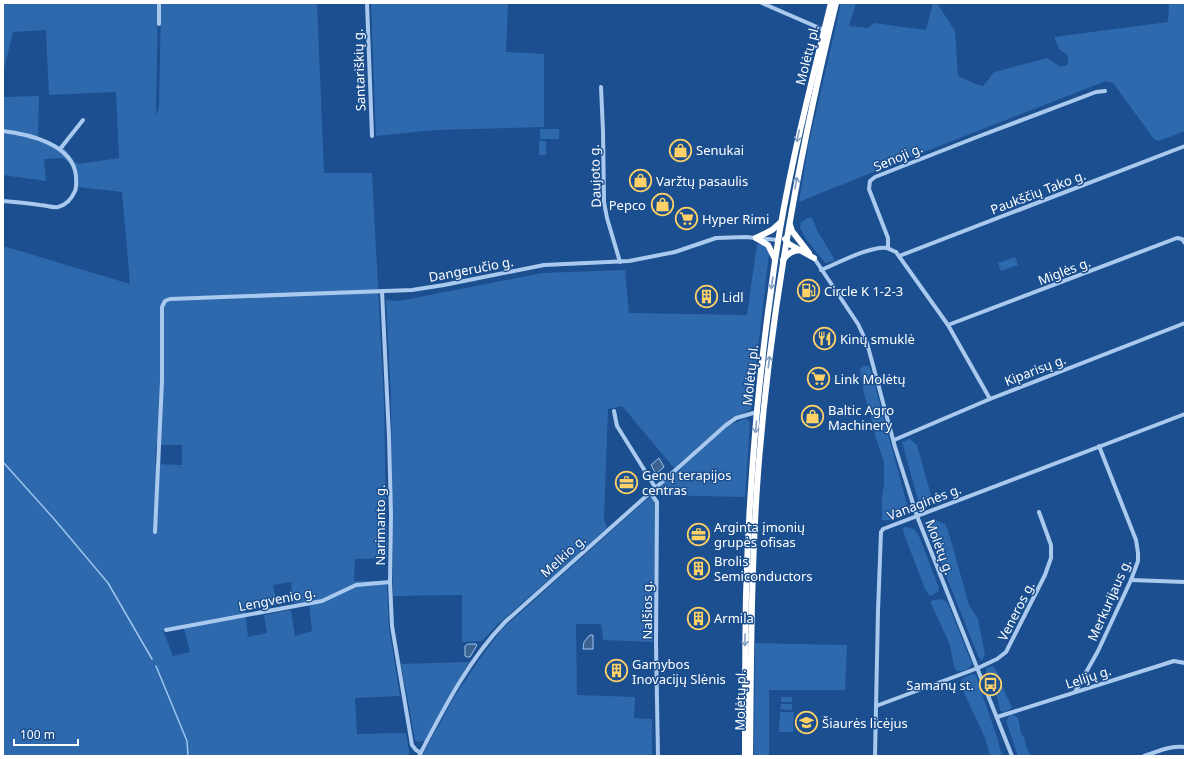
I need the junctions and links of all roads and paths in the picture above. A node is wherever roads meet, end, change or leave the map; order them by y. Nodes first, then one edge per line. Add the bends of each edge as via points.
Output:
1 (159, 3) edge
2 (367, 3) edge
3 (762, 3) edge
4 (831, 3) edge
5 (836, 3) edge
6 (159, 24) dead end
7 (824, 30) junction
8 (601, 87) dead end
9 (1105, 91) dead end
10 (83, 120) dead end
11 (3, 131) edge
12 (372, 136) dead end
13 (1185, 146) edge
14 (60, 149) junction
15 (3, 201) edge
16 (789, 221) junction
17 (781, 226) junction
18 (756, 238) junction
19 (786, 241) junction
20 (778, 243) junction
21 (1185, 243) edge
22 (888, 248) junction
23 (803, 249) junction
24 (899, 256) junction
25 (814, 258) joint
26 (775, 259) junction
27 (783, 260) junction
28 (620, 262) junction
29 (821, 270) junction
30 (382, 291) junction
31 (1185, 323) edge
32 (948, 325) junction
33 (990, 399) junction
34 (614, 411) dead end
35 (757, 412) junction
36 (1184, 415) edge
37 (894, 440) junction
38 (1099, 446) junction
39 (655, 487) junction
40 (650, 492) junction
41 (1039, 512) dead end
42 (917, 516) junction
43 (155, 532) dead end
44 (1131, 580) junction
45 (390, 582) junction
46 (1185, 582) edge
47 (166, 630) dead end
48 (1185, 663) edge
49 (978, 668) junction
50 (1076, 692) junction
51 (876, 706) junction
52 (997, 717) junction
53 (1185, 747) edge
54 (420, 754) edge
55 (658, 756) edge
56 (745, 756) edge
57 (750, 756) edge
58 (875, 756) edge
59 (1012, 756) edge
60 (1144, 756) edge

1 - 6 street
2 - 12 street, Santariškių g.
3 - 7 street
4 - 7 highway, Molėtų pl.
16 -> 5 highway, Molėtų pl. via 808,122
7 -> 17 highway, Molėtų pl. via 799,132
8 - 28 street, Daujoto g. via 604,202
9 - 22 street, Senoji g. via 1096,92 976,136 875,177 870,182 869,189 888,238
10 - 14 street
11 - 14 street via 30,136
13 - 24 street, Paukščių Tako g.
14 - 15 street via 72,161 75,172 76,189 69,201 57,207
16 - 19 highway, Molėtų pl.
16 - 23 highway
17 - 18 highway
17 - 19 highway via 781,234
17 - 20 highway, Molėtų pl.
18 - 20 street, Dangeručio g.
18 - 26 highway via 768,245
18 - 28 street, Dangeručio g. via 716,238 675,252
19 - 20 highway
19 - 23 highway
19 - 27 highway, Molėtų pl.
20 - 26 highway, Molėtų pl.
21 - 32 street, Miglės g. via 1177,238
22 - 24 street
22 - 29 street via 856,255
23 - 25 highway
23 - 27 highway via 791,252
24 - 32 street
25 - 29 street, Molėtų g.
26 -> 35 highway, Molėtų pl.
57 -> 27 highway, Molėtų pl. via 752,602 758,472 766,385
28 - 30 street, Dangeručio g. via 544,265 444,285
29 - 37 street, Molėtų g. via 858,324 865,339
30 - 43 street, Dangeručio g. via 165,301 162,307 162,382
30 - 45 street, Narimanto g. via 390,492
31 - 33 street, Kiparisų g.
32 - 33 street
33 - 37 street, Kiparisų g.
34 - 39 street via 617,426
35 - 39 street, Melkio g. via 736,418 726,425
35 -> 56 highway, Molėtų pl. via 746,595
36 - 38 street, Vanaginės g.
37 - 42 street, Molėtų g.
38 - 42 street, Vanaginės g.
38 - 44 street, Merkurijaus g. via 1138,548 1138,561
39 - 40 street, Melkio g.
40 - 54 street, Melkio g. via 492,635 461,680
40 - 55 street, Nalšios g. via 657,502
41 - 49 street, Veneros g. via 1052,549 1048,568 1006,652 997,660
42 - 49 street, Molėtų g.
42 - 51 street, Vanaginės g. via 885,527 881,532
44 - 46 street
44 - 50 street, Merkurijaus g.
45 - 47 street, Lengvenio g. via 356,585 322,601
45 - 54 street, Narimanto g. via 394,642 412,745
48 - 50 street, Lelijų g. via 1174,661
49 - 51 street, Veneros g.
49 - 52 street, Molėtų g.
50 - 52 street, Lelijų g.
51 - 58 street, Vanaginės g.
52 - 59 street, Molėtų g.
53 - 60 street via 1166,749

